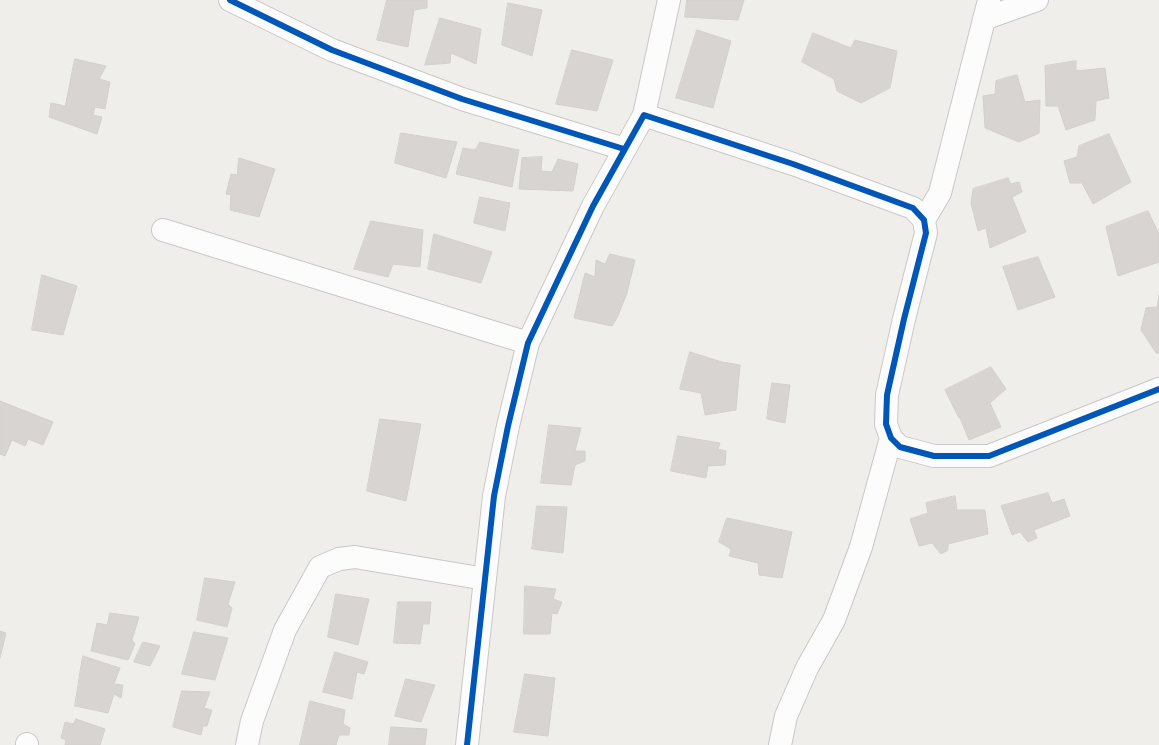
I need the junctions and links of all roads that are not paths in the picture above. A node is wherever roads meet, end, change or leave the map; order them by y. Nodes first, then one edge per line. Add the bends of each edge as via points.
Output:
1 (230, 0) edge
2 (669, 0) edge
3 (1038, 0) edge
4 (986, 10) edge
5 (644, 115) junction
6 (624, 149) junction
7 (924, 220) junction
8 (163, 230) dead end
9 (528, 343) junction
10 (1159, 389) edge
11 (891, 438) junction
12 (485, 579) junction
13 (247, 745) edge
14 (467, 745) edge
15 (780, 745) edge

1 - 6 street via 346,56 462,99
2 - 5 street
3 - 4 street
4 - 7 street via 940,193
5 - 6 street
5 - 7 street via 793,164 913,208
6 - 9 street via 593,206
7 - 11 street via 926,233 887,395 886,424
8 - 9 street
9 - 12 street via 494,496
10 - 11 street via 989,456 934,456 900,447
11 - 15 street via 861,547 834,620 807,668 786,716
12 - 13 street via 355,557 339,559 320,567 285,630 252,722
12 - 14 street

